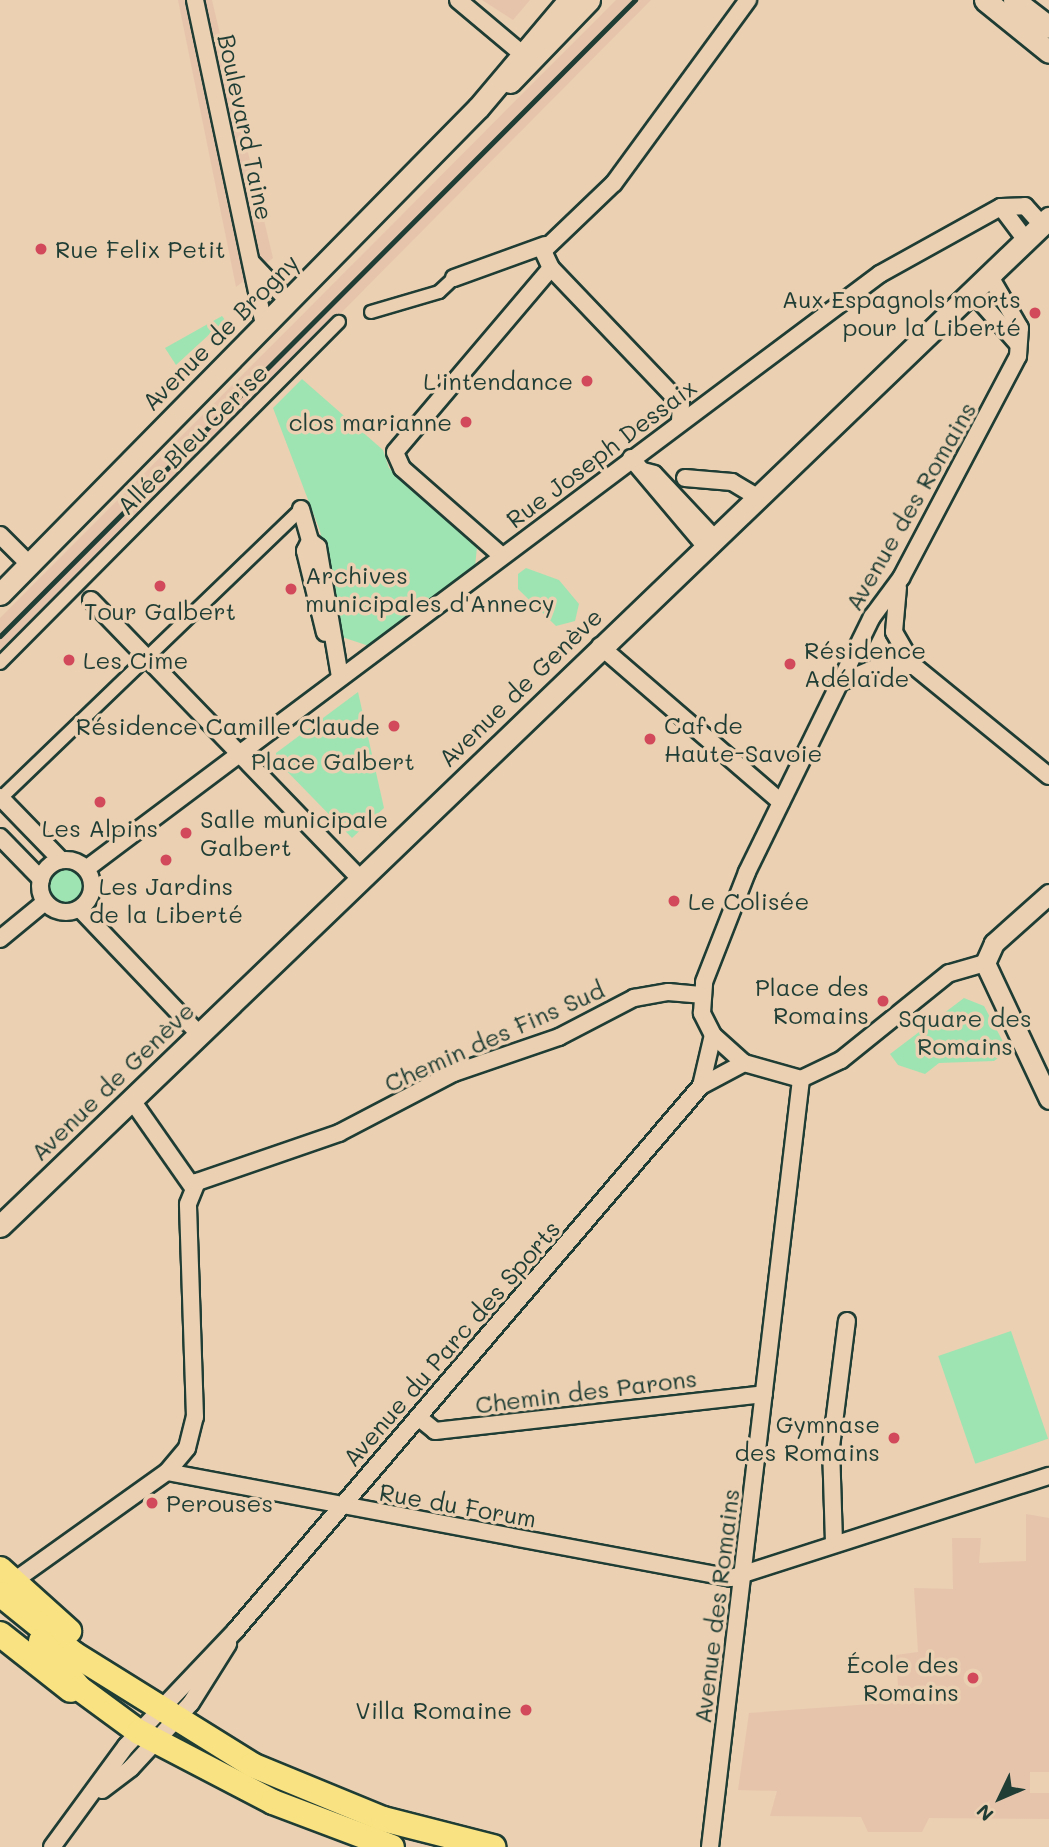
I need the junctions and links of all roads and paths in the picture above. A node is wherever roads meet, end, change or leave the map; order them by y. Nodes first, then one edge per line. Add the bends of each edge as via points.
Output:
1 (195, 0) edge
2 (458, 0) edge
3 (569, 0) edge
4 (589, 0) edge
5 (748, 0) edge
6 (985, 0) edge
7 (1014, 0) edge
8 (1049, 27) edge
9 (1049, 52) edge
10 (523, 59) junction
11 (1001, 207) junction
12 (1045, 222) edge
13 (1025, 239) junction
14 (545, 245) junction
15 (252, 263) junction
16 (551, 268) junction
17 (989, 275) junction
18 (454, 278) joint
19 (972, 292) junction
20 (288, 301) junction
21 (371, 312) dead end
22 (339, 322) dead end
23 (264, 325) junction
24 (1018, 344) junction
25 (680, 421) junction
26 (631, 458) junction
27 (685, 478) dead end
28 (757, 497) junction
29 (301, 509) joint
30 (0, 534) edge
31 (710, 542) junction
32 (502, 556) junction
33 (29, 564) junction
34 (901, 578) junction
35 (0, 594) edge
36 (91, 600) dead end
37 (600, 646) junction
38 (148, 658) junction
39 (0, 663) edge
40 (915, 666) junction
41 (340, 677) junction
42 (844, 681) junction
43 (239, 752) junction
44 (1049, 776) edge
45 (1, 797) edge
46 (781, 802) junction
47 (0, 836) edge
48 (61, 860) junction
49 (86, 869) junction
50 (359, 878) junction
51 (41, 879) junction
52 (1049, 894) edge
53 (45, 902) junction
54 (80, 909) junction
55 (0, 939) edge
56 (985, 963) junction
57 (702, 995) junction
58 (199, 1034) junction
59 (713, 1035) junction
60 (744, 1063) junction
61 (802, 1079) junction
62 (701, 1086) junction
63 (131, 1099) junction
64 (1049, 1099) edge
65 (192, 1186) junction
66 (0, 1226) edge
67 (847, 1321) dead end
68 (764, 1394) junction
69 (418, 1417) junction
70 (166, 1472) junction
71 (1049, 1476) edge
72 (341, 1507) junction
73 (834, 1542) junction
74 (743, 1576) junction
75 (7, 1588) edge
76 (0, 1634) edge
77 (79, 1688) junction
78 (159, 1709) junction
79 (148, 1737) junction
80 (52, 1847) edge
81 (391, 1847) edge
82 (493, 1847) edge
83 (710, 1847) edge

1 - 15 street, Boulevard Taine
2 - 10 street
3 - 10 main road, Avenue de Brogny
4 - 10 main road, Avenue de Brogny
5 - 14 street via 607,191
6 - 9 main road
7 - 8 main road
10 - 20 main road, Avenue de Brogny
11 - 12 street via 1025,206
11 - 13 street
11 - 25 street, Rue Joseph Dessaix via 880,274
12 - 13 main road, Avenue de Genève
13 - 17 main road, Avenue de Genève
14 - 16 street
14 - 18 street
15 - 20 street
15 - 23 street, Boulevard Taine via 252,290
16 - 25 street via 681,404
16 - 32 street via 395,452 401,468
17 - 19 main road, Avenue de Genève
17 - 24 street, Avenue des Romains via 1020,328
18 - 21 street via 439,292
19 - 24 street
19 - 28 main road, Avenue de Genève
20 - 23 main road, Avenue de Brogny
22 - 39 street, Allée Bleu Cerise
23 - 33 main road, Avenue de Brogny
24 - 34 street, Avenue des Romains via 1011,373
25 - 26 street, Rue Joseph Dessaix
26 - 31 street
26 - 32 street, Rue Joseph Dessaix
27 - 28 street via 732,482
28 - 31 main road, Avenue de Genève
29 - 38 street
29 - 41 street via 310,541 318,547
30 - 33 street
31 - 37 main road, Avenue de Genève
32 - 41 street, Rue Joseph Dessaix
33 - 35 main road, Avenue de Brogny
34 - 40 street via 894,632
34 - 42 street, Avenue des Romains via 873,617
36 - 38 street
37 - 46 street
37 - 50 main road, Avenue de Genève
38 - 43 street
38 - 45 street
40 - 42 street via 880,666
40 - 44 street
41 - 43 street, Rue Joseph Dessaix
42 - 46 street, Avenue des Romains
43 - 49 street, Rue Joseph Dessaix
43 - 50 street
45 - 48 street
46 - 57 street, Avenue des Romains
47 - 51 street
48 - 49 street
48 - 51 street
49 - 54 street via 92,890
50 - 58 main road, Avenue de Genève
51 - 53 street
52 - 56 street via 994,943
53 - 54 street via 61,912
53 - 55 street
54 - 58 street
56 - 61 street via 940,978 841,1060
56 - 64 street
57 - 59 street
57 - 65 street, Chemin des Fins Sud via 668,992 634,998 559,1037 454,1073 339,1133 208,1175
58 - 63 main road, Avenue de Genève
59 - 60 street
59 - 62 street, Avenue du Parc des Sports
60 - 61 street
60 - 62 street, Avenue du Parc des Sports
61 - 68 street, Avenue des Romains
62 - 69 street, Avenue du Parc des Sports
63 - 65 street
63 - 66 main road, Avenue de Genève
65 - 70 street via 195,1417 184,1455
67 - 73 street via 831,1447
68 - 69 street, Chemin des Parons via 435,1431
68 - 74 street, Avenue des Romains
69 - 72 street, Avenue du Parc des Sports
70 - 72 street, Rue du Forum
70 - 75 street
71 - 73 street via 906,1527 884,1524
72 - 74 street, Rue du Forum
72 - 78 street, Avenue du Parc des Sports via 236,1630
73 - 74 street
74 - 83 street, Avenue des Romains
75 - 77 main road
75 - 78 main road
76 - 77 main road via 65,1688
77 - 79 main road
78 - 79 street, Avenue du Parc des Sports
78 - 82 main road via 308,1791 411,1827
79 - 80 street, Avenue du Parc des Sports
79 - 81 main road via 274,1802

